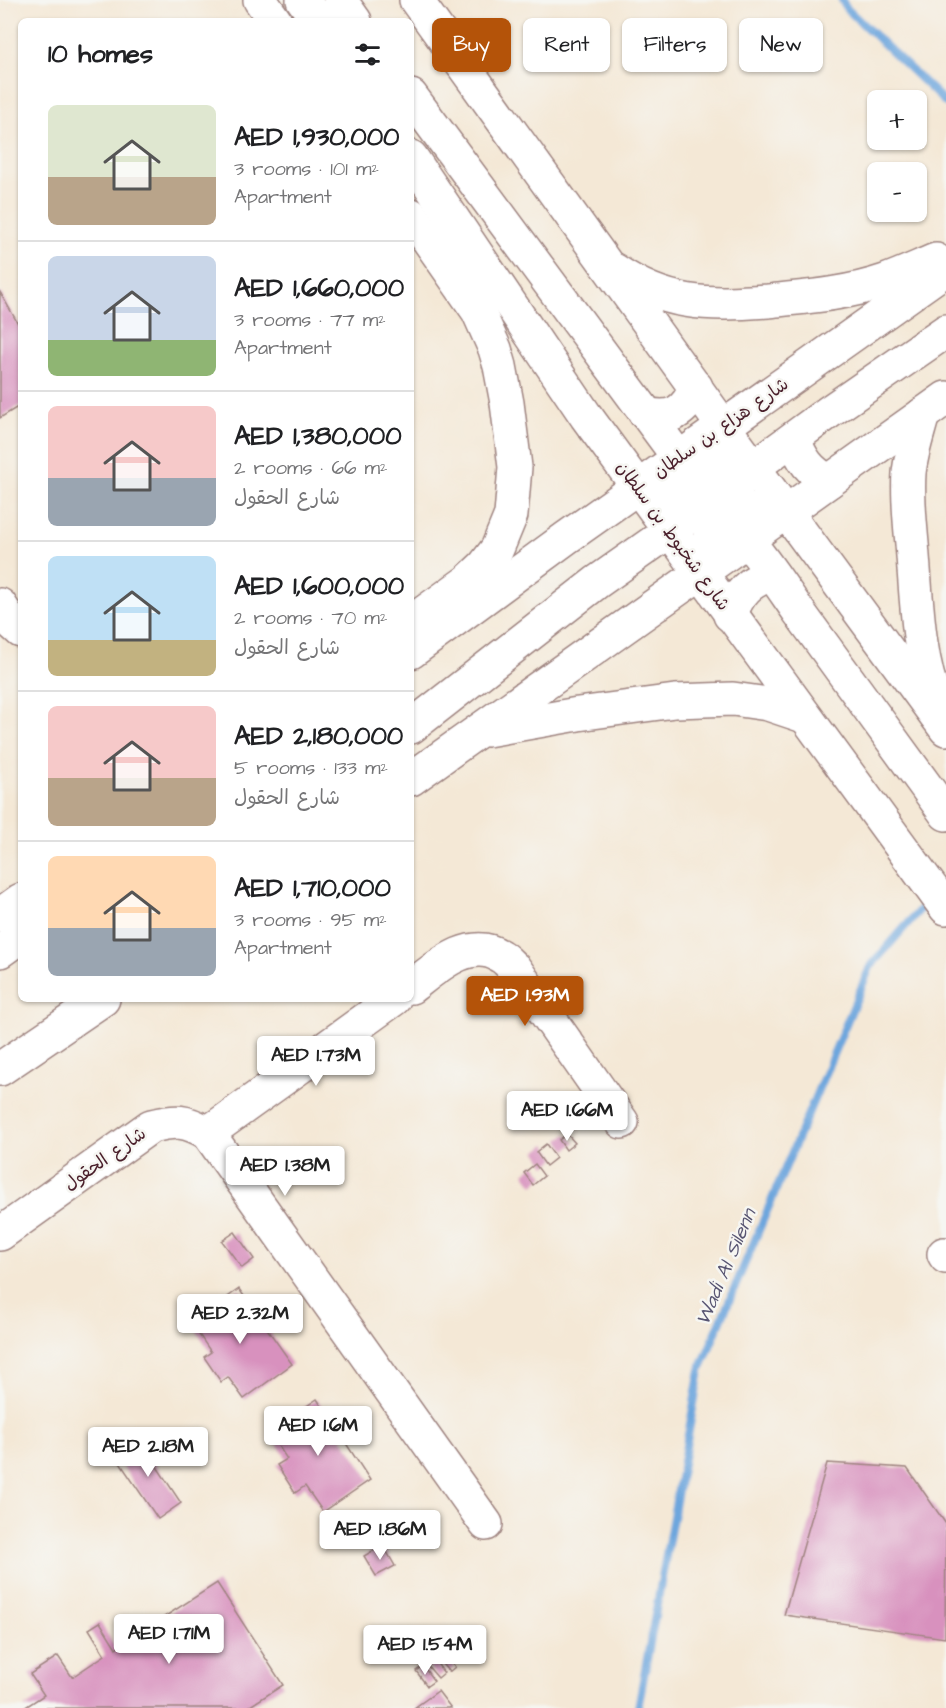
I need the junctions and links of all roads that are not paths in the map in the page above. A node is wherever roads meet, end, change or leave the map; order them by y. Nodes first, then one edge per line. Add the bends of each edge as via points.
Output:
1 (260, 0) edge
2 (303, 0) edge
3 (339, 0) edge
4 (416, 0) edge
5 (273, 18) edge
6 (316, 18) edge
7 (353, 18) edge
8 (414, 100) edge
9 (414, 161) edge
10 (414, 219) edge
11 (946, 256) edge
12 (604, 263) junction
13 (946, 269) edge
14 (946, 331) edge
15 (696, 387) junction
16 (934, 406) edge
17 (645, 413) junction
18 (723, 426) junction
19 (794, 438) junction
20 (678, 459) junction
21 (754, 467) junction
22 (829, 481) junction
23 (638, 487) junction
24 (712, 503) junction
25 (786, 512) junction
26 (597, 516) junction
27 (670, 531) junction
28 (746, 540) junction
29 (631, 558) junction
30 (700, 573) junction
31 (773, 575) junction
32 (0, 605) edge
33 (730, 615) junction
34 (414, 620) edge
35 (18, 628) edge
36 (414, 650) edge
37 (804, 716) junction
38 (414, 725) edge
39 (945, 728) edge
40 (476, 732) junction
41 (414, 777) edge
42 (946, 814) edge
43 (18, 902) edge
44 (946, 908) edge
45 (0, 915) edge
46 (18, 938) edge
47 (0, 951) edge
48 (414, 985) edge
49 (97, 1002) edge
50 (390, 1002) edge
51 (82, 1009) edge
52 (0, 1069) edge
53 (622, 1122) dead end
54 (208, 1133) junction
55 (0, 1234) edge
56 (486, 1524) dead end

1 - 5 main road
2 - 6 main road
3 - 7 main road
4 - 12 main road
8 - 17 main road
9 - 23 main road, شارع شخبوط بن سلطان
10 - 34 main road via 478,311 495,349 515,467 511,515 497,549 468,581
11 - 12 main road via 886,281 836,293 706,304 652,291
12 - 15 main road
13 - 18 main road, شارع هزاع بن سلطان
14 - 19 main road
15 - 17 main road via 685,407 676,413
15 - 18 main road
16 - 22 main road
16 - 39 main road via 909,470 908,496 923,654
17 - 20 main road
18 - 20 main road, شارع هزاع بن سلطان
18 - 21 main road
18 - 24 main road
19 - 21 main road
19 - 22 main road via 803,460 819,477
20 - 23 main road, شارع هزاع بن سلطان
20 - 24 main road
21 - 24 main road
21 - 25 main road
22 - 25 main road
23 - 24 main road
23 - 26 main road, شارع هزاع بن سلطان
23 - 27 main road, شارع شخبوط بن سلطان
24 - 25 main road via 755,512
24 - 27 main road
24 - 28 main road
24 - 30 main road
25 - 28 main road
25 - 39 main road
26 - 29 main road via 615,518 629,530 633,539
26 - 36 main road, شارع هزاع بن سلطان
27 - 29 main road
27 - 30 main road, شارع شخبوط بن سلطان
28 - 30 main road
28 - 31 main road
29 - 38 main road
30 - 33 main road, شارع شخبوط بن سلطان
30 - 40 main road
31 - 33 main road via 747,587
31 - 42 main road
32 - 35 main road
33 - 37 main road, شارع شخبوط بن سلطان
37 - 40 main road via 768,704 733,699 675,701
37 - 44 main road, شارع شخبوط بن سلطان
40 - 41 main road
43 - 45 main road
46 - 47 main road
48 - 53 main road via 459,954 479,949 499,955 515,969
49 - 51 main road
50 - 54 main road
51 - 52 main road
54 - 55 main road, شارع الحقول via 191,1124 171,1121 152,1126
54 - 56 main road

